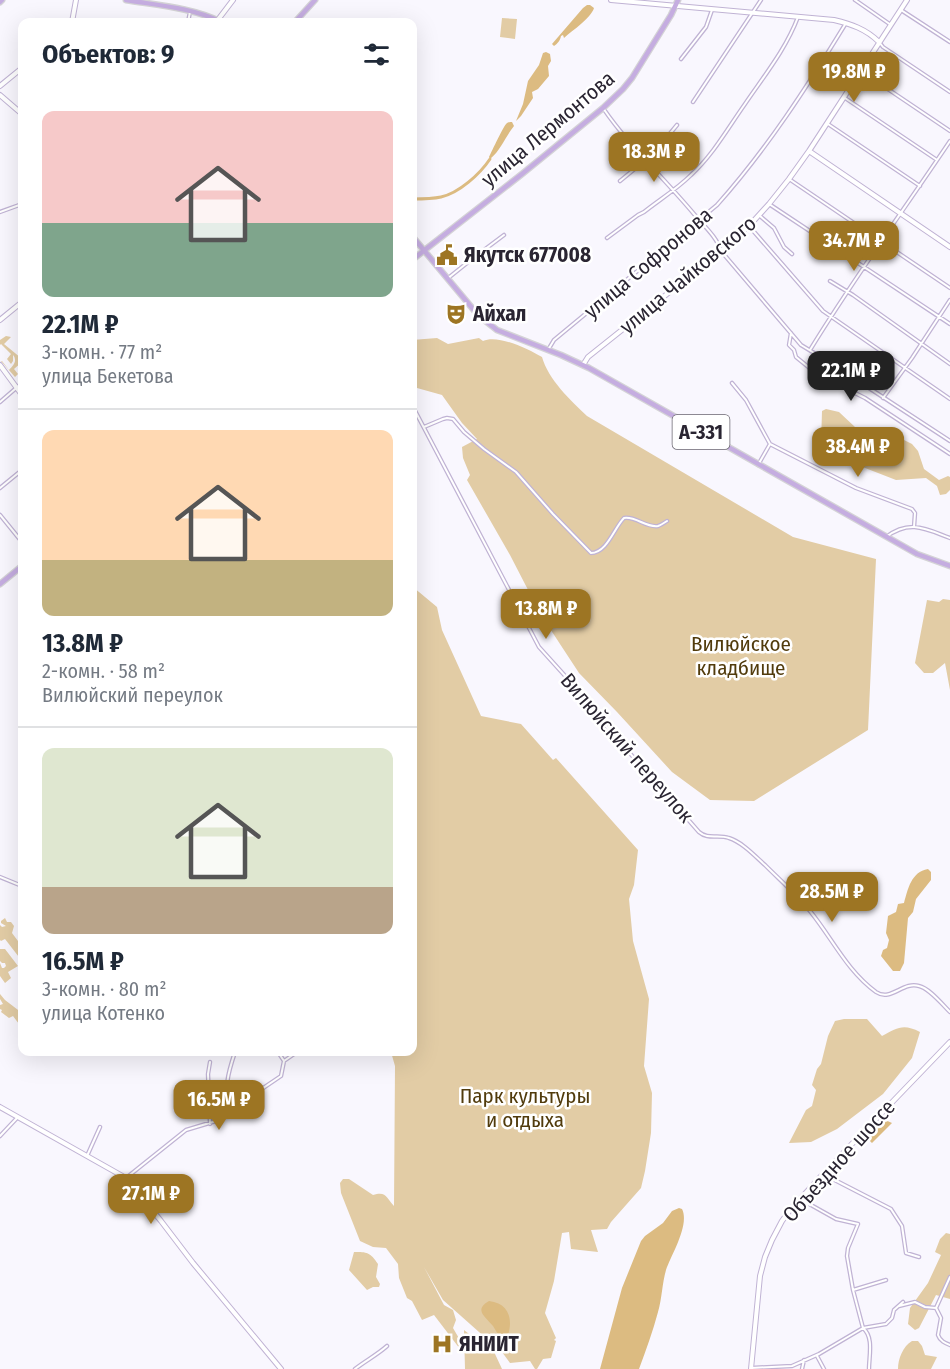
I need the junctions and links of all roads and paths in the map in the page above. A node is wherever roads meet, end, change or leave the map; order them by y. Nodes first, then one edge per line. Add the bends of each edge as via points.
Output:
1 (76, 0) edge
2 (126, 0) edge
3 (233, 0) edge
4 (315, 0) edge
5 (611, 0) edge
6 (678, 0) edge
7 (761, 0) edge
8 (855, 0) edge
9 (907, 0) edge
10 (675, 6) junction
11 (712, 10) junction
12 (901, 10) junction
13 (190, 12) junction
14 (753, 14) junction
15 (798, 17) junction
16 (73, 18) edge
17 (189, 18) edge
18 (207, 18) edge
19 (222, 18) edge
20 (299, 18) edge
21 (846, 23) junction
22 (891, 25) junction
23 (879, 42) junction
24 (950, 42) edge
25 (681, 59) dead end
26 (18, 71) edge
27 (861, 71) junction
28 (0, 86) edge
29 (950, 92) edge
30 (0, 95) edge
31 (844, 97) junction
32 (693, 102) dead end
33 (603, 108) junction
34 (18, 111) edge
35 (827, 123) junction
36 (677, 124) dead end
37 (950, 131) edge
38 (950, 141) edge
39 (809, 151) junction
40 (646, 160) junction
41 (937, 160) junction
42 (789, 179) junction
43 (620, 181) dead end
44 (920, 186) junction
45 (673, 189) junction
46 (769, 204) junction
47 (18, 205) edge
48 (0, 212) edge
49 (900, 213) junction
50 (759, 215) junction
51 (700, 221) junction
52 (748, 226) junction
53 (504, 235) dead end
54 (608, 238) dead end
55 (881, 241) junction
56 (417, 242) edge
57 (950, 247) edge
58 (424, 251) junction
59 (721, 251) junction
60 (792, 254) dead end
61 (417, 256) edge
62 (864, 267) junction
63 (447, 279) junction
64 (830, 281) dead end
65 (950, 288) edge
66 (848, 291) junction
67 (950, 300) edge
68 (18, 305) edge
69 (830, 317) junction
70 (939, 317) junction
71 (0, 320) edge
72 (950, 324) edge
73 (791, 333) junction
74 (921, 344) junction
75 (548, 350) junction
76 (810, 350) junction
77 (830, 362) dead end
78 (950, 364) edge
79 (0, 365) edge
80 (583, 365) junction
81 (905, 368) junction
82 (732, 383) dead end
83 (17, 387) joint
84 (869, 388) dead end
85 (883, 398) junction
86 (950, 399) edge
87 (0, 402) edge
88 (417, 414) edge
89 (424, 427) junction
90 (950, 441) edge
91 (770, 444) junction
92 (950, 454) edge
93 (758, 465) junction
94 (18, 473) edge
95 (0, 488) edge
96 (0, 515) edge
97 (667, 521) dead end
98 (914, 527) junction
99 (18, 537) edge
100 (886, 537) junction
101 (950, 538) edge
102 (950, 566) edge
103 (18, 569) edge
104 (0, 584) edge
105 (0, 877) edge
106 (18, 884) edge
107 (950, 1012) edge
108 (950, 1041) edge
109 (234, 1056) edge
110 (281, 1056) edge
111 (291, 1056) edge
112 (284, 1061) junction
113 (210, 1062) dead end
114 (0, 1107) edge
115 (229, 1111) junction
116 (17, 1118) junction
117 (210, 1124) junction
118 (100, 1127) dead end
119 (0, 1136) edge
120 (87, 1156) junction
121 (824, 1174) junction
122 (126, 1178) junction
123 (800, 1200) junction
124 (919, 1257) dead end
125 (950, 1277) edge
126 (886, 1280) dead end
127 (853, 1290) junction
128 (903, 1302) dead end
129 (898, 1306) junction
130 (936, 1308) junction
131 (863, 1329) junction
132 (950, 1345) edge
133 (387, 1346) dead end
134 (816, 1355) junction
135 (804, 1360) junction
136 (751, 1368) edge
137 (281, 1369) edge
138 (355, 1369) edge
139 (802, 1369) edge
140 (824, 1369) edge
141 (869, 1369) edge

1 - 16 main road
2 - 13 main road
3 - 19 main road
4 - 20 main road
5 - 10 main road
6 - 10 main road, улица Лермонтова
7 - 14 street
8 - 22 street
9 - 12 main road, улица Чайковского
10 - 11 main road
10 - 33 main road, улица Лермонтова via 632,78
11 - 14 main road
11 - 25 street via 705,27
12 - 22 main road, улица Чайковского
12 - 24 street
13 - 17 street
13 - 18 main road
14 - 15 main road
14 - 32 street
15 - 21 main road
15 - 45 street via 791,36 716,146
21 - 23 main road
21 - 51 street, улица Софронова via 797,102 739,180
22 - 23 main road, улица Чайковского
23 - 27 main road, улица Чайковского
23 - 29 street
26 - 28 main road
27 - 31 main road, улица Чайковского
27 - 37 street
30 - 34 main road
31 - 35 main road, улица Чайковского
31 - 41 street
33 - 40 street
33 - 58 main road, улица Лермонтова
35 - 39 main road, улица Чайковского
35 - 44 street
36 - 40 street
38 - 41 street
39 - 42 main road, улица Чайковского
39 - 49 main road
40 - 43 street
40 - 45 street
41 - 44 street
42 - 46 main road, улица Чайковского
42 - 55 street
44 - 49 street
45 - 51 street
45 - 54 street
46 - 50 main road, улица Чайковского
46 - 62 street
47 - 48 street
49 - 55 street
49 - 57 main road
50 - 52 main road, улица Чайковского
50 - 60 street via 774,228 784,248
51 - 59 street
51 - 75 street, улица Софронова via 554,340
52 - 59 main road, улица Чайковского
52 - 69 street
53 - 63 street
55 - 62 street
55 - 65 street
56 - 58 main road
58 - 61 main road, улица Лермонтова
58 - 63 main road, А-331
59 - 73 street
59 - 80 main road, улица Чайковского
62 - 66 street
62 - 70 street
63 - 75 main road, А-331 via 491,326
64 - 66 street
66 - 69 street
66 - 74 street
67 - 70 street
68 - 71 main road
69 - 76 street
69 - 81 street
70 - 72 street
70 - 74 street
73 - 76 street
73 - 92 street via 789,345 807,366 870,401
74 - 78 street
74 - 81 street
75 - 80 main road, А-331
76 - 77 street
79 - 83 main road
80 - 93 main road, А-331
81 - 85 street
81 - 86 street
82 - 91 street
83 - 87 street
84 - 85 street
85 - 90 street
88 - 89 street, Вилюйский переулок
89 - 97 street via 443,418 453,419 516,472 591,552 603,548 624,518 651,526
89 - 107 street, Вилюйский переулок via 539,648 699,832 703,836 729,838 765,865 809,909 843,958 877,993 890,995 920,986
91 - 93 street
91 - 98 street via 856,488 912,509
93 - 100 main road, А-331
94 - 95 street
96 - 99 street
98 - 100 street via 899,529
98 - 101 street
100 - 102 main road, А-331
103 - 104 main road
105 - 106 street
108 - 121 main road, Объездное шоссе
109 - 115 street via 227,1077
110 - 112 street
111 - 112 street
112 - 115 street via 280,1076
113 - 117 street
114 - 116 main road
115 - 117 street
116 - 119 street
116 - 120 main road
117 - 122 street via 186,1130
118 - 120 street
120 - 122 main road
121 - 123 main road, Объездное шоссе
121 - 124 street via 891,1209 902,1226 906,1253
122 - 137 main road
123 - 127 street via 836,1219 858,1224 847,1256
123 - 136 main road, Объездное шоссе via 782,1221 765,1257
125 - 130 street
126 - 127 street
127 - 131 street
128 - 129 street
129 - 130 street via 915,1302
129 - 131 street via 890,1322
130 - 132 street via 941,1318 939,1338
131 - 134 street
131 - 141 street via 870,1341
133 - 138 street
134 - 135 street
134 - 140 street
135 - 136 street via 792,1366
135 - 139 street

